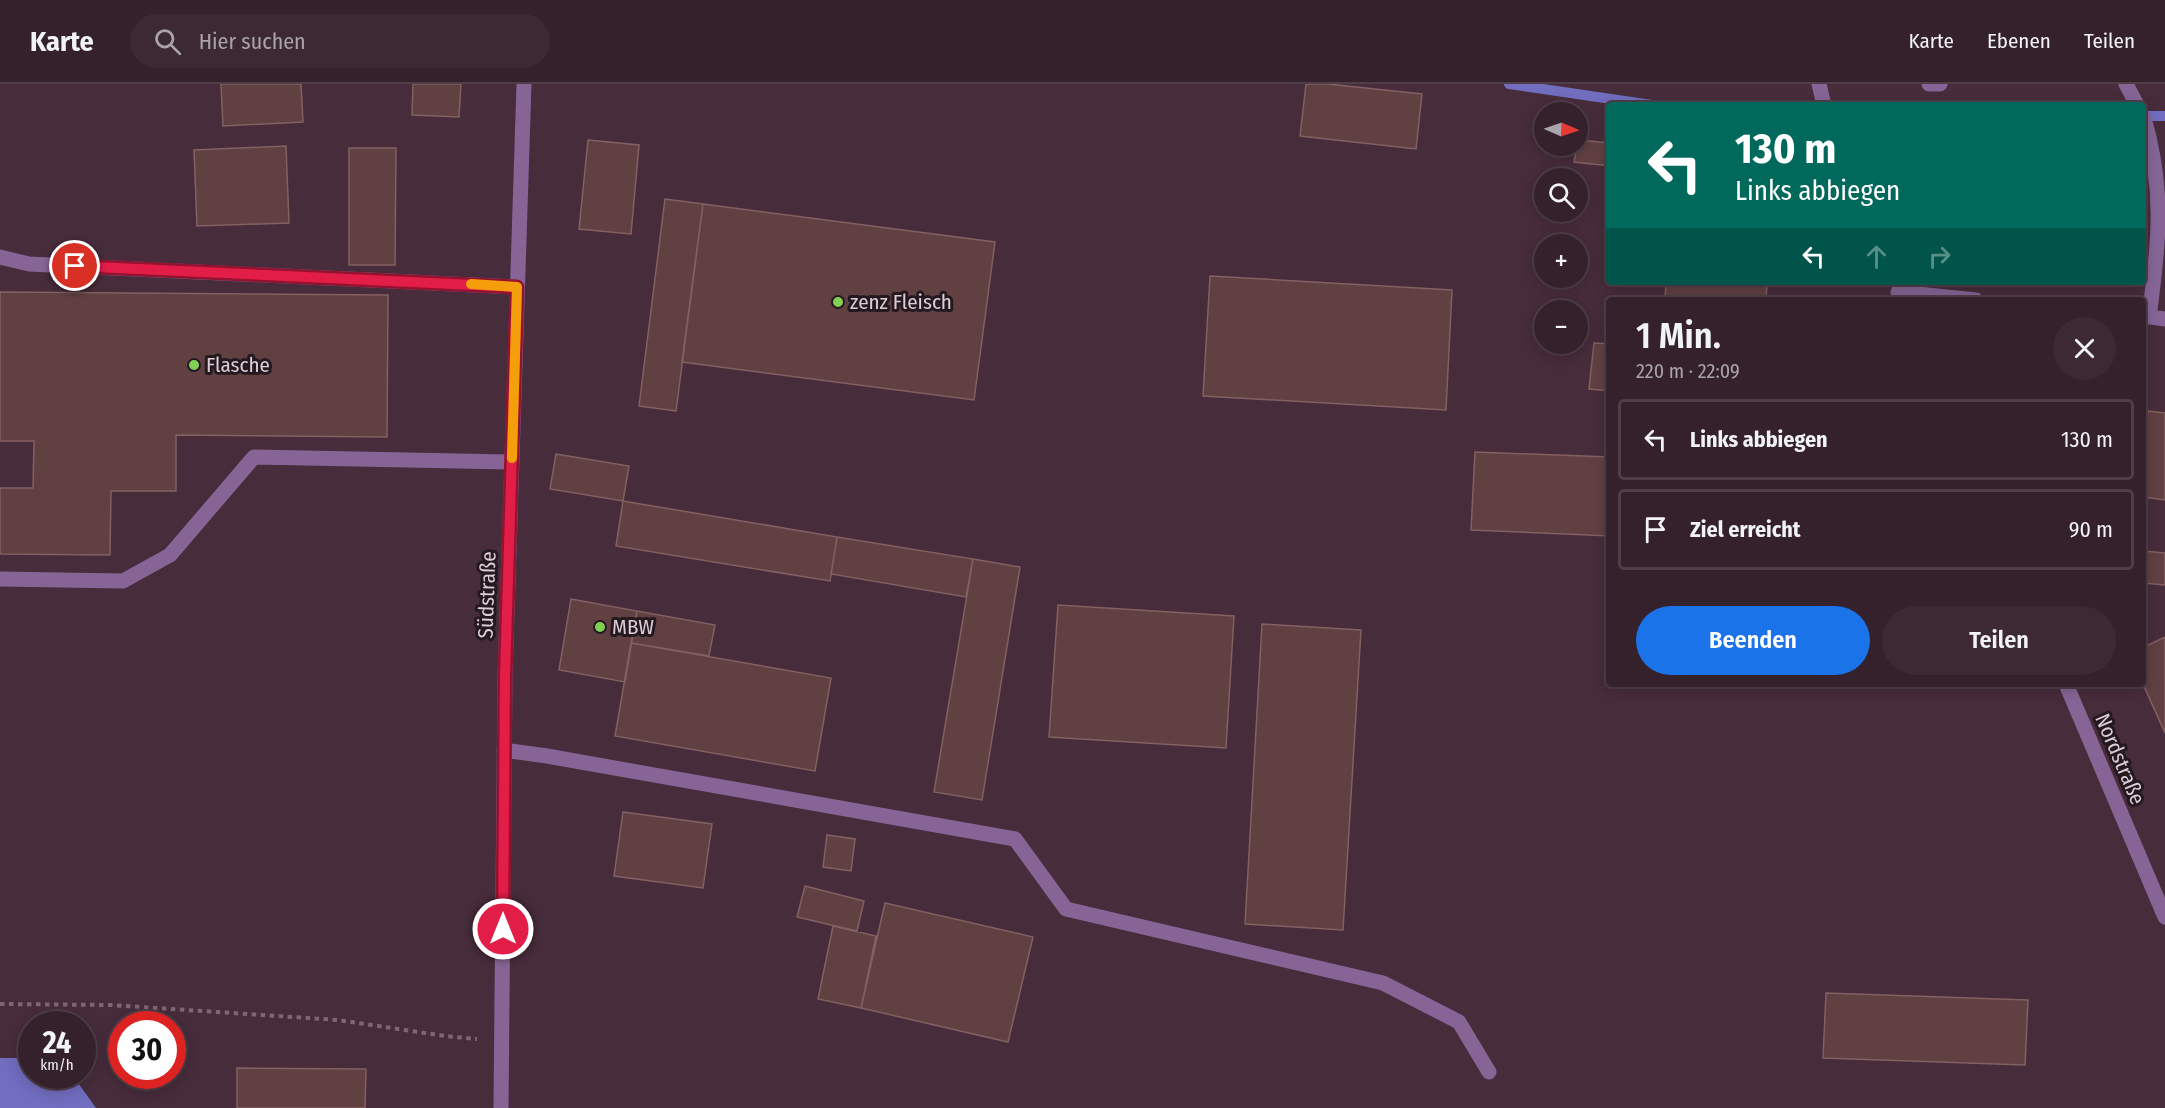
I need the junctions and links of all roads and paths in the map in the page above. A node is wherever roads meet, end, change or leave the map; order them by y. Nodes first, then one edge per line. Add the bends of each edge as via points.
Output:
1 (524, 84) edge
2 (1820, 84) edge
3 (1929, 84) edge
4 (1940, 84) edge
5 (2126, 84) edge
6 (1823, 102) edge
7 (2135, 102) edge
8 (2146, 128) edge
9 (0, 257) edge
10 (2154, 278) edge
11 (517, 287) junction
12 (1898, 291) edge
13 (1950, 297) edge
14 (2146, 317) edge
15 (2165, 318) edge
16 (512, 462) junction
17 (0, 579) edge
18 (2067, 687) edge
19 (504, 750) junction
20 (2165, 916) edge
21 (0, 1004) edge
22 (502, 1041) junction
23 (1489, 1072) dead end
24 (501, 1108) edge

1 - 11 street, Südstraße
2 - 6 street
3 - 4 street
5 - 7 street
8 - 10 street via 2162,198
9 - 11 street via 29,264
10 - 14 street
11 - 16 street, Südstraße
12 - 13 street
14 - 15 street
16 - 17 street via 254,457 170,555 123,581
16 - 19 street, Südstraße
18 - 20 street, Nordstraße
19 - 22 street, Südstraße
19 - 23 street via 1014,839 1066,909 1383,983 1459,1022
21 - 22 path via 111,1005 338,1020
22 - 24 street, Südstraße

